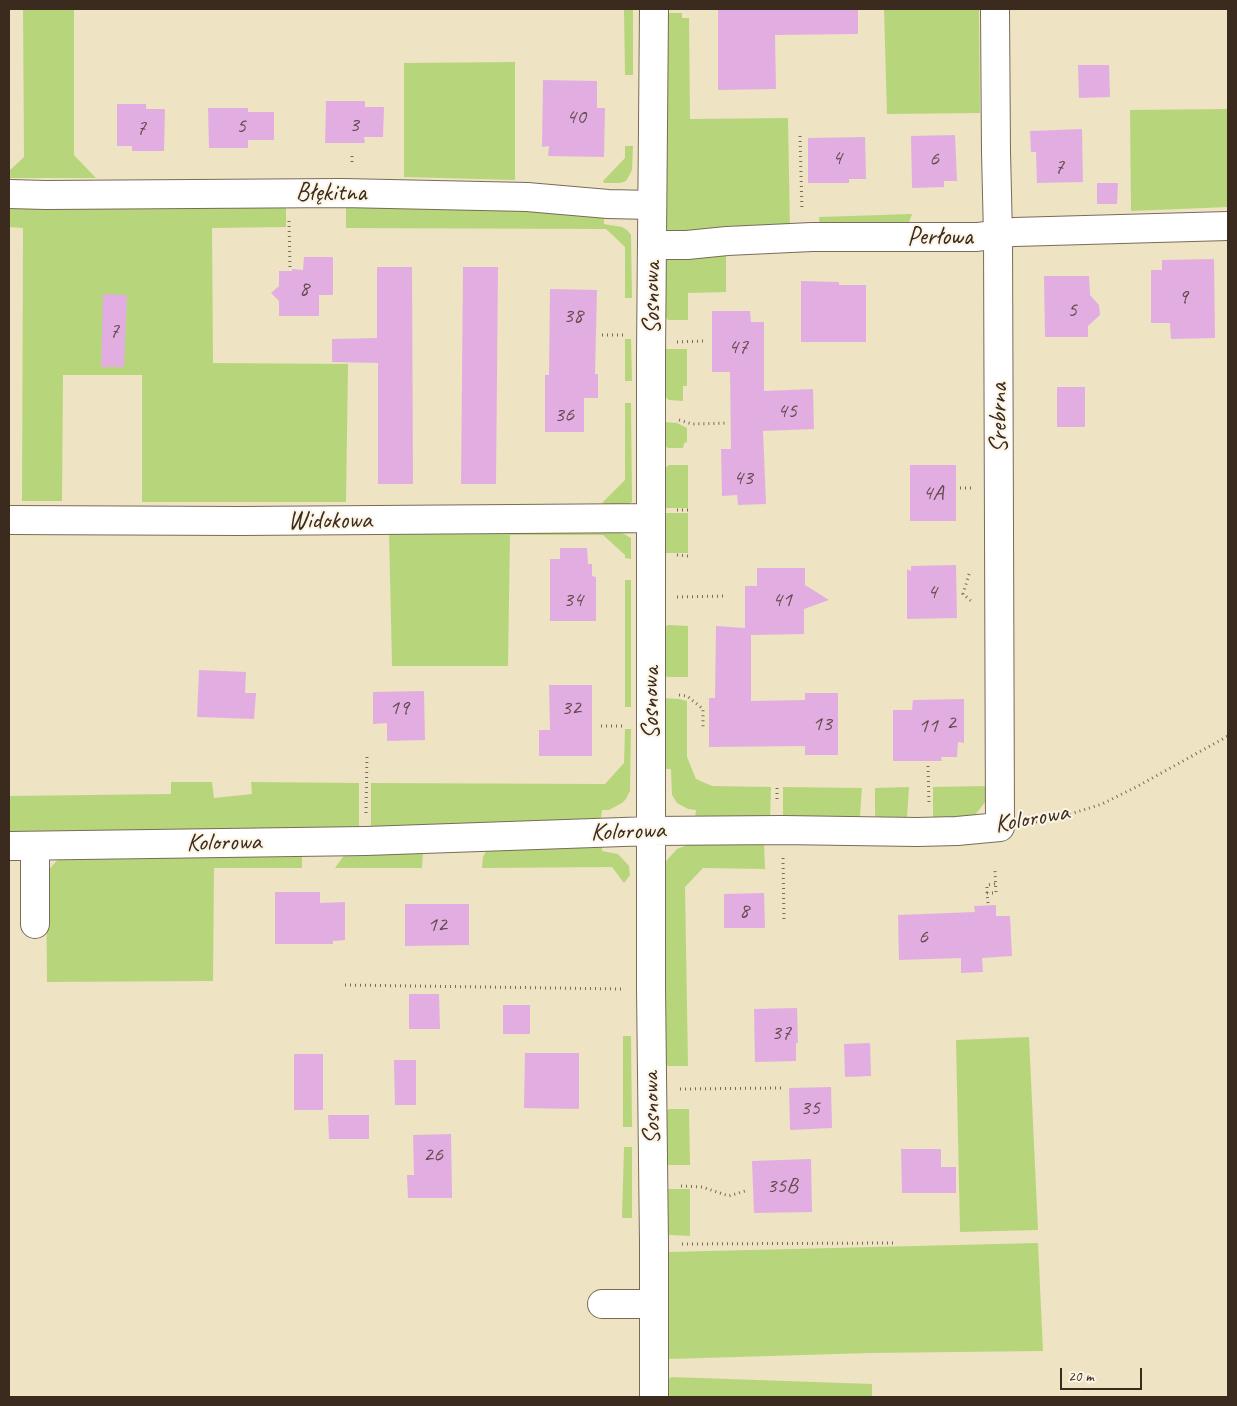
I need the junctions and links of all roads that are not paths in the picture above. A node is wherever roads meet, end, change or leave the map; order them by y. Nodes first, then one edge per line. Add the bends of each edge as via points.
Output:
1 (654, 9) edge
2 (995, 9) edge
3 (9, 194) edge
4 (652, 204) junction
5 (1228, 226) edge
6 (998, 235) junction
7 (652, 245) junction
8 (651, 518) junction
9 (9, 520) edge
10 (1000, 827) joint
11 (651, 831) junction
12 (22, 846) edge
13 (35, 924) dead end
14 (602, 1304) dead end
15 (654, 1304) junction
16 (654, 1397) edge

1 - 4 street, Sosnowa
2 - 6 street, Srebrna
3 - 4 street, Błękitna via 352,193
4 - 7 street, Sosnowa
5 - 6 street, Perłowa
6 - 7 street, Perłowa via 977,238 803,238
6 - 10 street, Srebrna
7 - 8 street, Sosnowa
8 - 9 street, Widokowa via 240,522
8 - 11 street, Sosnowa
10 - 11 street, Kolorowa via 958,831
11 - 12 street, Kolorowa via 366,841
11 - 15 street, Sosnowa
12 - 13 street
14 - 15 street
15 - 16 street, Sosnowa

